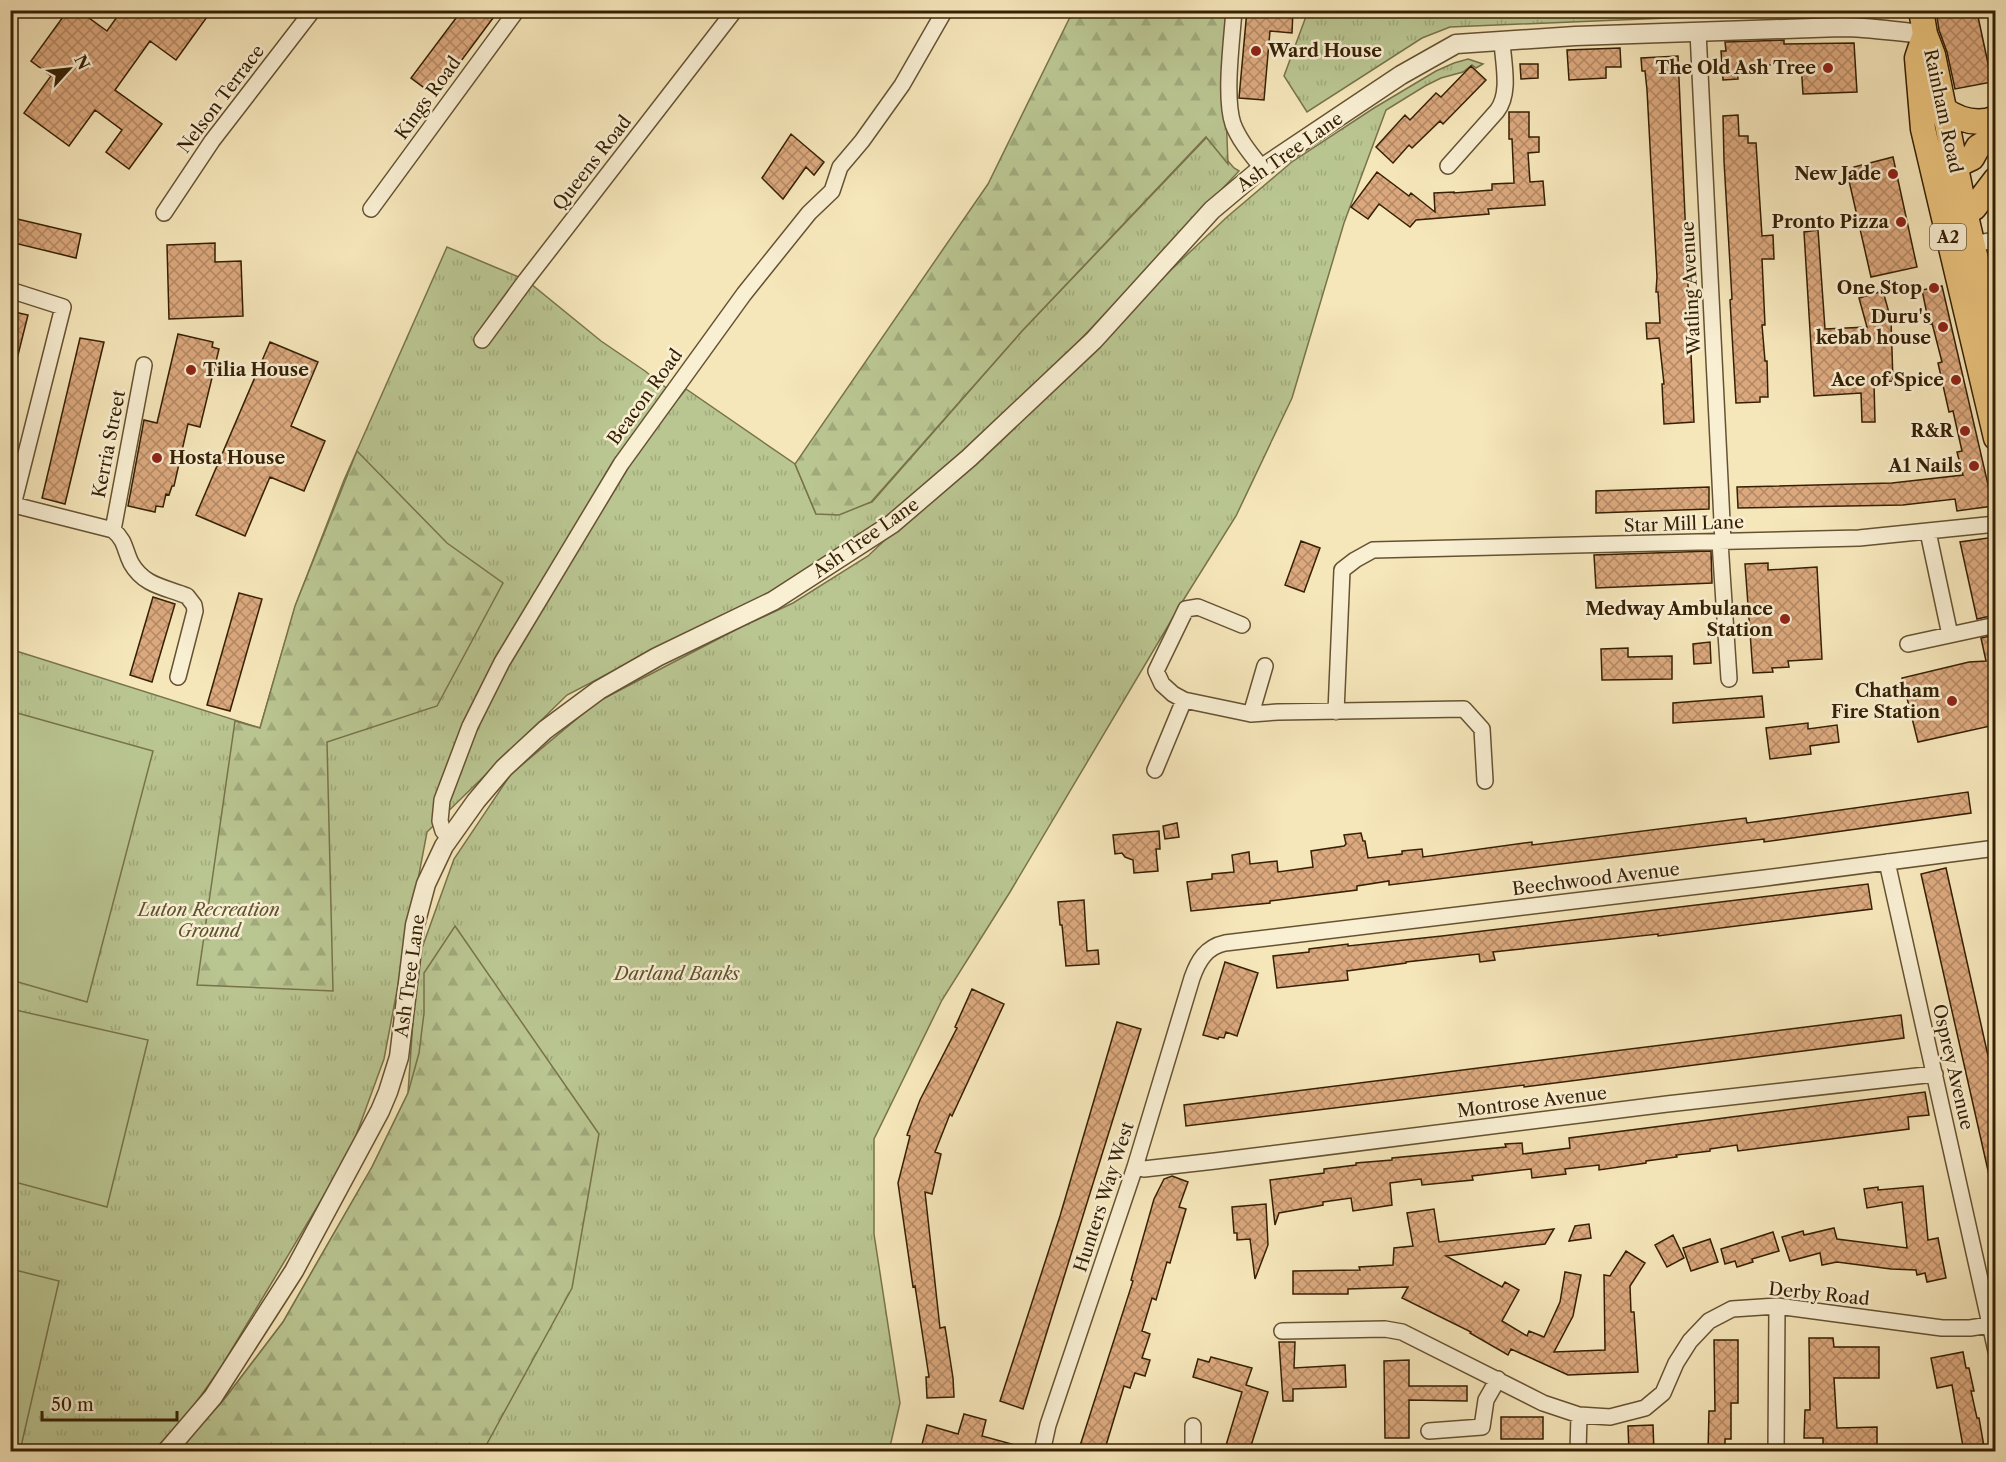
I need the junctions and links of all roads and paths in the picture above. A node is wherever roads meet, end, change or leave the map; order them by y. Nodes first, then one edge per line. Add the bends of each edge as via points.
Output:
1 (313, 10) edge
2 (517, 10) edge
3 (735, 10) edge
4 (945, 10) edge
5 (1234, 10) edge
6 (1923, 22) edge
7 (1698, 32) junction
8 (1502, 41) junction
9 (1943, 109) junction
10 (1995, 118) edge
11 (1995, 136) edge
12 (1448, 166) dead end
13 (1262, 168) junction
14 (1944, 169) junction
15 (1995, 179) edge
16 (371, 209) dead end
17 (1965, 212) junction
18 (164, 213) dead end
19 (1984, 242) edge
20 (10, 290) edge
21 (482, 340) dead end
22 (1995, 345) edge
23 (144, 364) dead end
24 (1995, 438) edge
25 (12, 505) edge
26 (1995, 524) edge
27 (113, 530) junction
28 (1928, 532) junction
29 (1722, 542) junction
30 (1242, 625) dead end
31 (1995, 625) edge
32 (1950, 635) junction
33 (1908, 644) dead end
34 (1265, 666) dead end
35 (178, 677) dead end
36 (1729, 679) dead end
37 (1184, 700) junction
38 (1336, 712) junction
39 (1251, 714) junction
40 (1155, 770) dead end
41 (1485, 781) dead end
42 (448, 838) junction
43 (1995, 848) edge
44 (1887, 862) junction
45 (1204, 954) joint
46 (1935, 1074) junction
47 (1135, 1167) junction
48 (1777, 1306) junction
49 (1993, 1324) edge
50 (1282, 1331) dead end
51 (1995, 1351) edge
52 (1498, 1379) junction
53 (1579, 1415) junction
54 (1193, 1426) dead end
55 (1429, 1431) dead end
56 (166, 1452) edge
57 (1042, 1452) edge
58 (1193, 1452) edge
59 (1578, 1452) edge
60 (1776, 1452) edge

1 - 18 street, Nelson Terrace via 212,141
2 - 16 street, Kings Road
3 - 21 street, Queens Road
4 - 42 street, Beacon Road via 902,85 840,167 832,191 809,213 744,294 615,473 502,662 470,726 441,806 440,820
5 - 13 street via 1232,118 1239,136
6 - 7 street, Ash Tree Lane
6 - 9 main road, Rainham Road / A2
6 - 14 main road, A2 via 1917,58 1923,129
7 - 8 street, Ash Tree Lane
7 - 29 street, Watling Avenue
8 - 12 street via 1502,103
8 - 13 street, Ash Tree Lane via 1456,44 1401,75
9 - 10 main road via 1965,120
9 - 14 main road, Rainham Road / A2
11 - 14 main road via 1978,147 1972,158
13 - 42 street, Ash Tree Lane via 1212,210 1094,340 969,458 892,524 773,601 643,664 588,698 513,758
14 - 17 main road, Rainham Road / A2
14 - 24 main road, A2
15 - 17 main road via 1974,208
17 - 19 main road, A2
19 - 22 main road, A2
20 - 25 street via 63,308
23 - 27 street, Kerria Street
25 - 27 street
26 - 28 street, Star Mill Lane
27 - 35 street via 124,542 129,560 142,577 187,596 194,605
28 - 29 street, Star Mill Lane
28 - 32 street
29 - 36 street, Watling Avenue
29 - 38 street, Star Mill Lane via 1373,550 1342,570
30 - 37 street via 1198,607 1186,609 1156,671 1162,684
31 - 32 street
32 - 33 street
34 - 39 street
37 - 39 street
37 - 40 street
38 - 39 street
38 - 41 street via 1464,709 1482,729
42 - 56 street, Ash Tree Lane via 429,876 415,925 400,1048 380,1111 294,1271 213,1398
43 - 44 street, Beechwood Avenue
44 - 45 street, Beechwood Avenue via 1225,943
44 - 46 street, Osprey Avenue
45 - 47 street, Hunters Way West via 1192,978
46 - 47 street, Montrose Avenue via 1215,1161
46 - 49 street, Osprey Avenue
47 - 57 street, Hunters Way West
48 - 49 street, Derby Road via 1942,1328
48 - 53 street, Derby Road via 1732,1309 1709,1322 1690,1341 1663,1393 1645,1408 1610,1417
48 - 60 street
49 - 51 street, Osprey Avenue
50 - 52 street, Derby Road via 1402,1332
52 - 53 street, Derby Road via 1543,1403
52 - 55 street via 1486,1400 1482,1427
53 - 59 street
54 - 58 street

